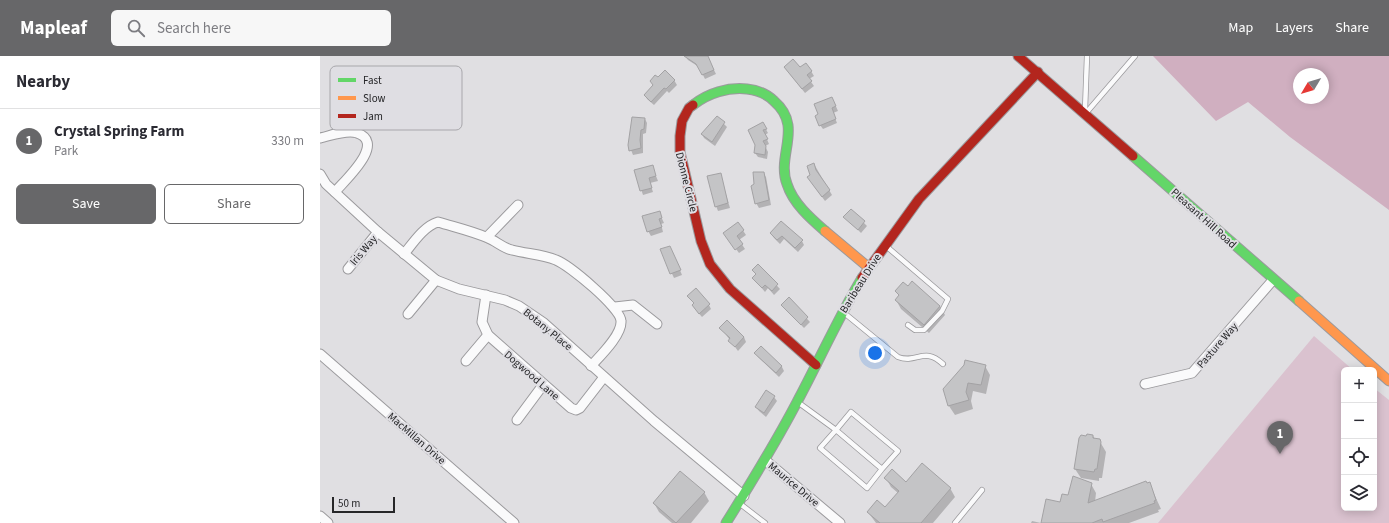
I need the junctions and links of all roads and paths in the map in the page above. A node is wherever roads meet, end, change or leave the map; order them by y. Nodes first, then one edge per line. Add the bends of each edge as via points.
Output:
1 (1018, 56) edge
2 (1087, 56) edge
3 (1135, 56) edge
4 (1038, 72) junction
5 (1085, 114) junction
6 (320, 138) edge
7 (320, 174) edge
8 (323, 187) edge
9 (335, 192) junction
10 (518, 205) dead end
11 (378, 232) junction
12 (487, 238) junction
13 (884, 244) junction
14 (404, 254) junction
15 (868, 267) junction
16 (348, 269) dead end
17 (436, 280) junction
18 (1274, 280) junction
19 (486, 295) junction
20 (615, 306) junction
21 (842, 311) junction
22 (408, 314) dead end
23 (657, 324) dead end
24 (908, 325) dead end
25 (488, 335) junction
26 (320, 354) edge
27 (466, 361) dead end
28 (943, 364) dead end
29 (816, 365) junction
30 (591, 366) junction
31 (604, 377) junction
32 (1389, 381) edge
33 (1145, 384) dead end
34 (543, 385) junction
35 (797, 402) junction
36 (517, 420) dead end
37 (836, 430) junction
38 (765, 460) junction
39 (882, 469) junction
40 (982, 490) dead end
41 (741, 499) junction
42 (320, 516) edge
43 (328, 523) edge
44 (514, 523) edge
45 (726, 523) edge
46 (765, 523) edge
47 (840, 523) edge
48 (955, 523) edge

1 - 4 street, Pleasant Hill Road
2 - 5 lane
3 - 5 lane
4 - 5 street, Pleasant Hill Road
4 - 13 street, Baribeau Drive via 919,200
5 - 18 street, Pleasant Hill Road
6 - 9 street via 357,133 367,144 368,151 363,159
7 - 8 street, Botany Place
8 - 9 street, Botany Place
9 - 11 street, Botany Place
10 - 12 street
11 - 14 street, Botany Place
11 - 16 street, Iris Way
12 - 14 street via 438,222 426,229
12 - 20 street via 510,250 557,260
13 - 15 street, Baribeau Drive
13 - 24 lane via 948,299 942,311 924,330 915,330
14 - 17 street, Botany Place
15 - 21 street, Baribeau Drive
15 - 29 street, Dionne Circle via 790,195 785,171 789,129 782,109 773,99 752,90 726,90 700,100 686,113 679,130 680,153 710,263 727,286
17 - 19 street, Botany Place via 459,289
17 - 22 street
18 - 32 street, Pleasant Hill Road
18 - 33 street, Pasture Way via 1192,373
19 - 25 street via 482,322
19 - 30 street, Botany Place via 519,306 544,323
20 - 23 street via 633,305
20 - 30 street via 622,322 618,334
21 - 28 lane via 898,357 908,359 932,356
21 - 29 street, Baribeau Drive
25 - 27 street
25 - 34 street, Dogwood Lane
26 - 44 street, MacMillan Drive
29 - 35 street, Baribeau Drive
30 - 31 street, Botany Place
31 - 34 street, Dogwood Lane via 576,410
31 - 41 street, Botany Place
34 - 36 street
35 - 37 lane
35 - 38 street, Baribeau Drive
37 - 39 lane
37 - 39 lane via 851,412 898,451
37 - 39 lane via 820,448 867,488
38 - 41 street, Baribeau Drive
38 - 47 street, Maurice Drive
40 - 48 lane
41 - 45 street, Baribeau Drive
41 - 46 lane
42 - 43 street

